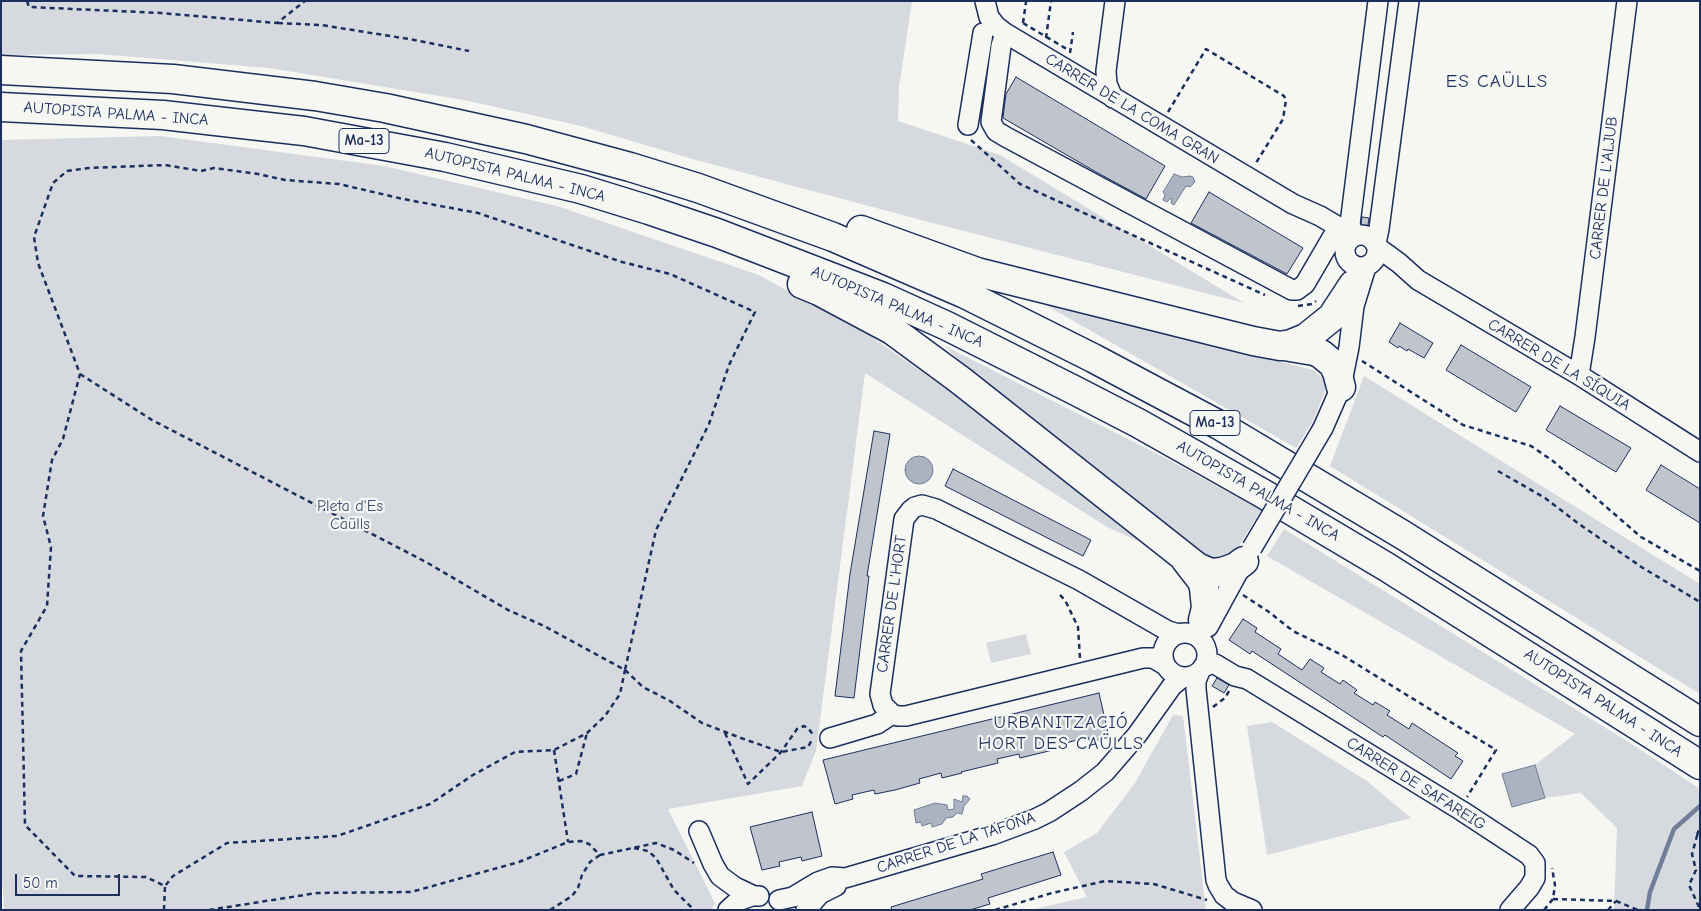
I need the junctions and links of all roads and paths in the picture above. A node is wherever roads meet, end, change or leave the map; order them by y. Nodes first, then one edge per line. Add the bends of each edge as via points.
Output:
1 (27, 1) edge
2 (305, 1) edge
3 (985, 1) edge
4 (1051, 1) edge
5 (1115, 1) edge
6 (1378, 1) edge
7 (1409, 1) edge
8 (1627, 1) edge
9 (1026, 2) edge
10 (1022, 22) junction
11 (277, 23) junction
12 (1013, 30) junction
13 (1073, 32) dead end
14 (983, 33) dead end
15 (1046, 36) junction
16 (1045, 42) dead end
17 (469, 51) dead end
18 (1070, 51) junction
19 (1070, 56) dead end
20 (1, 70) edge
21 (1112, 98) junction
22 (1, 107) edge
23 (1166, 115) dead end
24 (968, 124) joint
25 (1254, 167) dead end
26 (698, 188) junction
27 (716, 233) junction
28 (1376, 245) junction
29 (1353, 264) junction
30 (1418, 280) junction
31 (1272, 298) dead end
32 (1321, 298) dead end
33 (1291, 304) dead end
34 (1280, 346) junction
35 (1358, 359) dead end
36 (80, 374) junction
37 (1579, 375) junction
38 (1341, 387) junction
39 (1700, 452) edge
40 (1498, 471) dead end
41 (1180, 554) junction
42 (1248, 554) junction
43 (1700, 571) edge
44 (1229, 587) junction
45 (1060, 595) dead end
46 (1700, 602) edge
47 (1195, 635) junction
48 (625, 670) junction
49 (1186, 673) junction
50 (1080, 674) junction
51 (1247, 679) junction
52 (1229, 690) dead end
53 (1208, 709) dead end
54 (892, 714) junction
55 (1700, 722) edge
56 (725, 732) junction
57 (587, 733) junction
58 (822, 737) junction
59 (554, 750) junction
60 (781, 752) junction
61 (1700, 765) edge
62 (559, 781) junction
63 (1465, 801) dead end
64 (1700, 827) edge
65 (698, 830) dead end
66 (1698, 837) edge
67 (568, 842) junction
68 (633, 848) junction
69 (600, 855) junction
70 (716, 870) junction
71 (845, 878) junction
72 (165, 886) junction
73 (754, 896) junction
74 (1553, 899) dead end
75 (1616, 901) junction
76 (1215, 902) dead end
77 (785, 905) edge
78 (1700, 907) edge
79 (164, 910) edge
80 (209, 910) edge
81 (550, 910) edge
82 (694, 910) edge
83 (724, 910) edge
84 (728, 910) edge
85 (806, 910) edge
86 (995, 910) edge
87 (1252, 910) edge
88 (1510, 910) edge
89 (1608, 910) edge
90 (1638, 910) edge
91 (1696, 910) edge

1 - 11 path via 29,7 161,13
2 - 11 path
3 - 12 street, CARRER DE LA COMA GRAN via 989,17 996,26
4 - 15 path
5 - 21 street via 1106,71
6 - 29 street via 1350,224
7 - 28 street
8 - 37 street, CARRER DE L'ALJUB
9 - 10 path
10 - 12 path
10 - 15 path
11 - 17 path via 321,25
12 - 21 street, CARRER DE LA COMA GRAN
12 - 29 street via 1001,46 991,122 996,131 1292,290
13 - 18 path
14 - 24 street
15 - 16 path
15 - 18 path
18 - 19 path
20 - 26 highway, Ma-13 via 174,79 315,96 526,138
21 - 29 street, CARRER DE LA COMA GRAN via 1293,204 1320,216
22 - 27 highway, AUTOPISTA PALMA - INCA / Ma-13 via 163,115 304,131 375,143 581,189
23 - 25 path via 1206,49 1286,100 1283,119
24 - 31 path via 965,134 1020,184
26 - 34 highway via 762,194 977,272
26 - 55 highway, Ma-13 via 833,237 957,290 1157,391 1403,535
27 - 41 highway via 742,258 819,291 892,330
27 - 61 highway, AUTOPISTA PALMA - INCA / Ma-13 via 883,297 1138,423 1347,542
28 - 29 street via 1375,259
28 - 29 street, CARRER DE LA SÍQUIA via 1366,236
28 - 30 street, CARRER DE LA SÍQUIA
29 - 30 street, CARRER DE LA SÍQUIA via 1382,267
29 - 34 highway via 1332,317 1306,338
29 - 38 street via 1349,347
30 - 37 street, CARRER DE LA SÍQUIA
32 - 33 path via 1300,307
34 - 38 highway via 1314,350 1321,354 1333,364
35 - 43 path via 1463,425 1530,446 1553,461 1641,537
36 - 48 path via 152,420
36 - 48 path via 38,263 34,238 53,183 67,170 165,165 339,184 478,213 622,262 670,274 755,312 729,365 709,424 656,530
36 - 72 path via 63,439 52,460 43,516 51,547 47,606 21,651 25,826 75,876 146,877
37 - 39 street, CARRER DE LA SÍQUIA
38 - 42 street, bridge via 1323,428
40 - 46 path via 1545,498 1643,568
41 - 42 highway via 1197,567 1211,572 1228,570
41 - 47 highway via 1193,568 1204,588 1206,608
42 - 44 street
44 - 47 street
44 - 63 path via 1270,612 1292,631 1342,655 1496,750
45 - 50 path via 1078,628
47 - 49 street via 1207,656
47 - 49 street via 1170,639 1164,648 1163,660
47 - 51 street, CARRER DE SAFAREIG via 1212,653 1240,670
47 - 54 street, CARRER DE L'HORT via 1168,631 1079,580 936,508 922,505 907,514 902,524 880,694 883,705
48 - 56 path via 643,687 702,723
48 - 57 path via 620,694 605,716
49 - 50 street via 1149,658
49 - 51 street, CARRER DE SAFAREIG via 1215,664
49 - 71 street, CARRER DE LA TAFONA via 1167,679 1153,701 1148,719 1105,772 1049,812 992,834
49 - 87 street via 1218,885 1228,898
50 - 54 street via 906,716
51 - 88 street, CARRER DE SAFAREIG via 1529,855 1534,863 1534,878
52 - 53 path via 1225,698
54 - 58 street via 876,724
56 - 60 path
56 - 60 path via 748,784
57 - 59 path
57 - 62 path via 576,774
58 - 60 path via 808,747
58 - 60 path via 804,726 797,728
59 - 62 path
59 - 72 path via 515,752 430,804 337,836 227,843 173,876
62 - 67 path
64 - 66 path
65 - 70 street
66 - 78 path via 1692,854 1696,870 1689,885
67 - 69 path via 581,841
67 - 80 path via 519,862 411,892 317,893
68 - 69 path
68 - 70 path via 656,843 674,850 694,864
68 - 82 path via 648,851 656,858 674,890
69 - 81 path via 590,862 572,896
70 - 73 street via 736,887
70 - 83 street
71 - 77 street via 832,877 818,882
71 - 85 street via 820,894
72 - 79 path
73 - 77 street via 766,896
73 - 84 street via 738,901
74 - 75 path
75 - 89 path
75 - 90 path
76 - 86 path via 1154,884 1105,880
78 - 91 path

